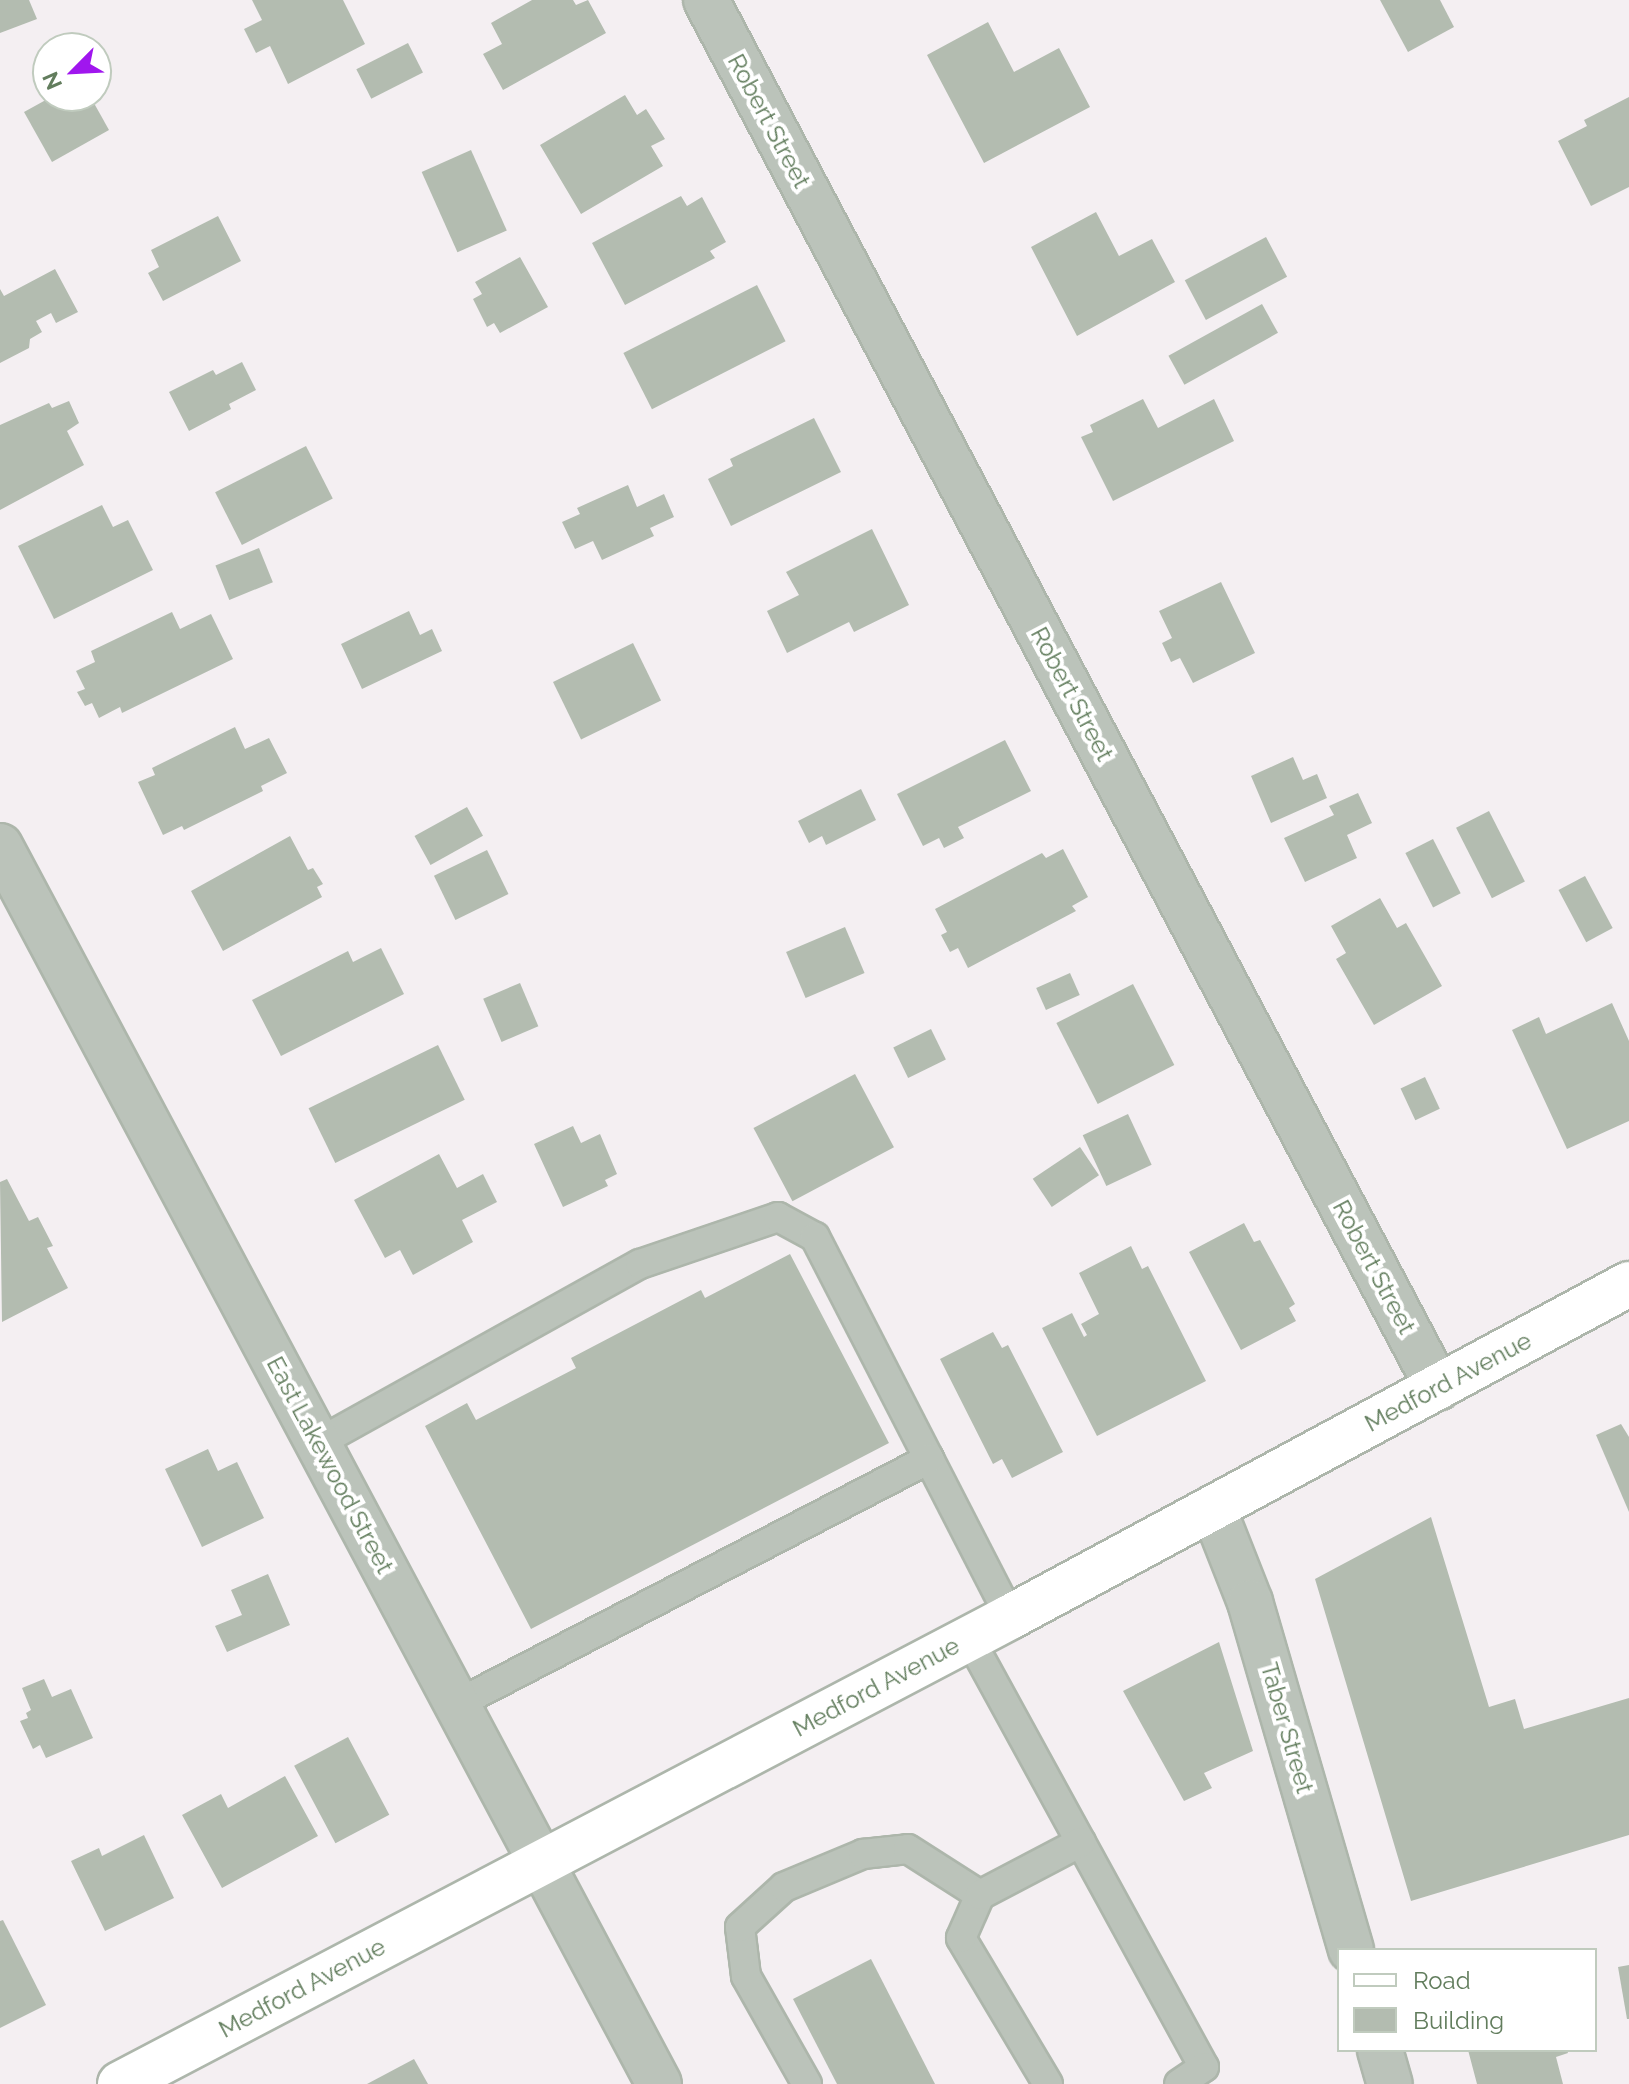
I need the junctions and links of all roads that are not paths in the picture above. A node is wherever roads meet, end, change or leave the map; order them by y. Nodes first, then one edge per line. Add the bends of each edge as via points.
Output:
1 (706, 0) edge
2 (0, 846) edge
3 (1629, 1284) edge
4 (1438, 1388) junction
5 (318, 1443) junction
6 (929, 1459) junction
7 (1213, 1508) junction
8 (1010, 1617) junction
9 (969, 1638) junction
10 (459, 1703) junction
11 (1081, 1842) junction
12 (541, 1862) junction
13 (980, 1895) junction
14 (1350, 1948) edge
15 (1381, 2052) edge
16 (120, 2084) edge
17 (659, 2084) edge
18 (807, 2084) edge
19 (1048, 2084) edge
20 (1179, 2084) edge
21 (1390, 2084) edge

1 - 4 street, Robert Street
2 - 5 street, East Lakewood Street
3 - 4 main road, Medford Avenue
4 - 7 main road, Medford Avenue
5 - 6 lane via 640,1264 778,1217 815,1237
5 - 10 street, East Lakewood Street
6 - 8 lane
6 - 10 lane
7 - 8 main road, Medford Avenue
7 - 14 street, Taber Street via 1253,1612
8 - 9 main road, Medford Avenue
9 - 11 lane
9 - 12 main road, Medford Avenue
10 - 12 street, East Lakewood Street
11 - 13 lane
11 - 20 lane via 1204,2067
12 - 16 main road, Medford Avenue
12 - 17 street, East Lakewood Street
13 - 18 lane via 908,1849 863,1854 784,1887 740,1927 746,1976
13 - 19 lane via 961,1938
15 - 21 street

